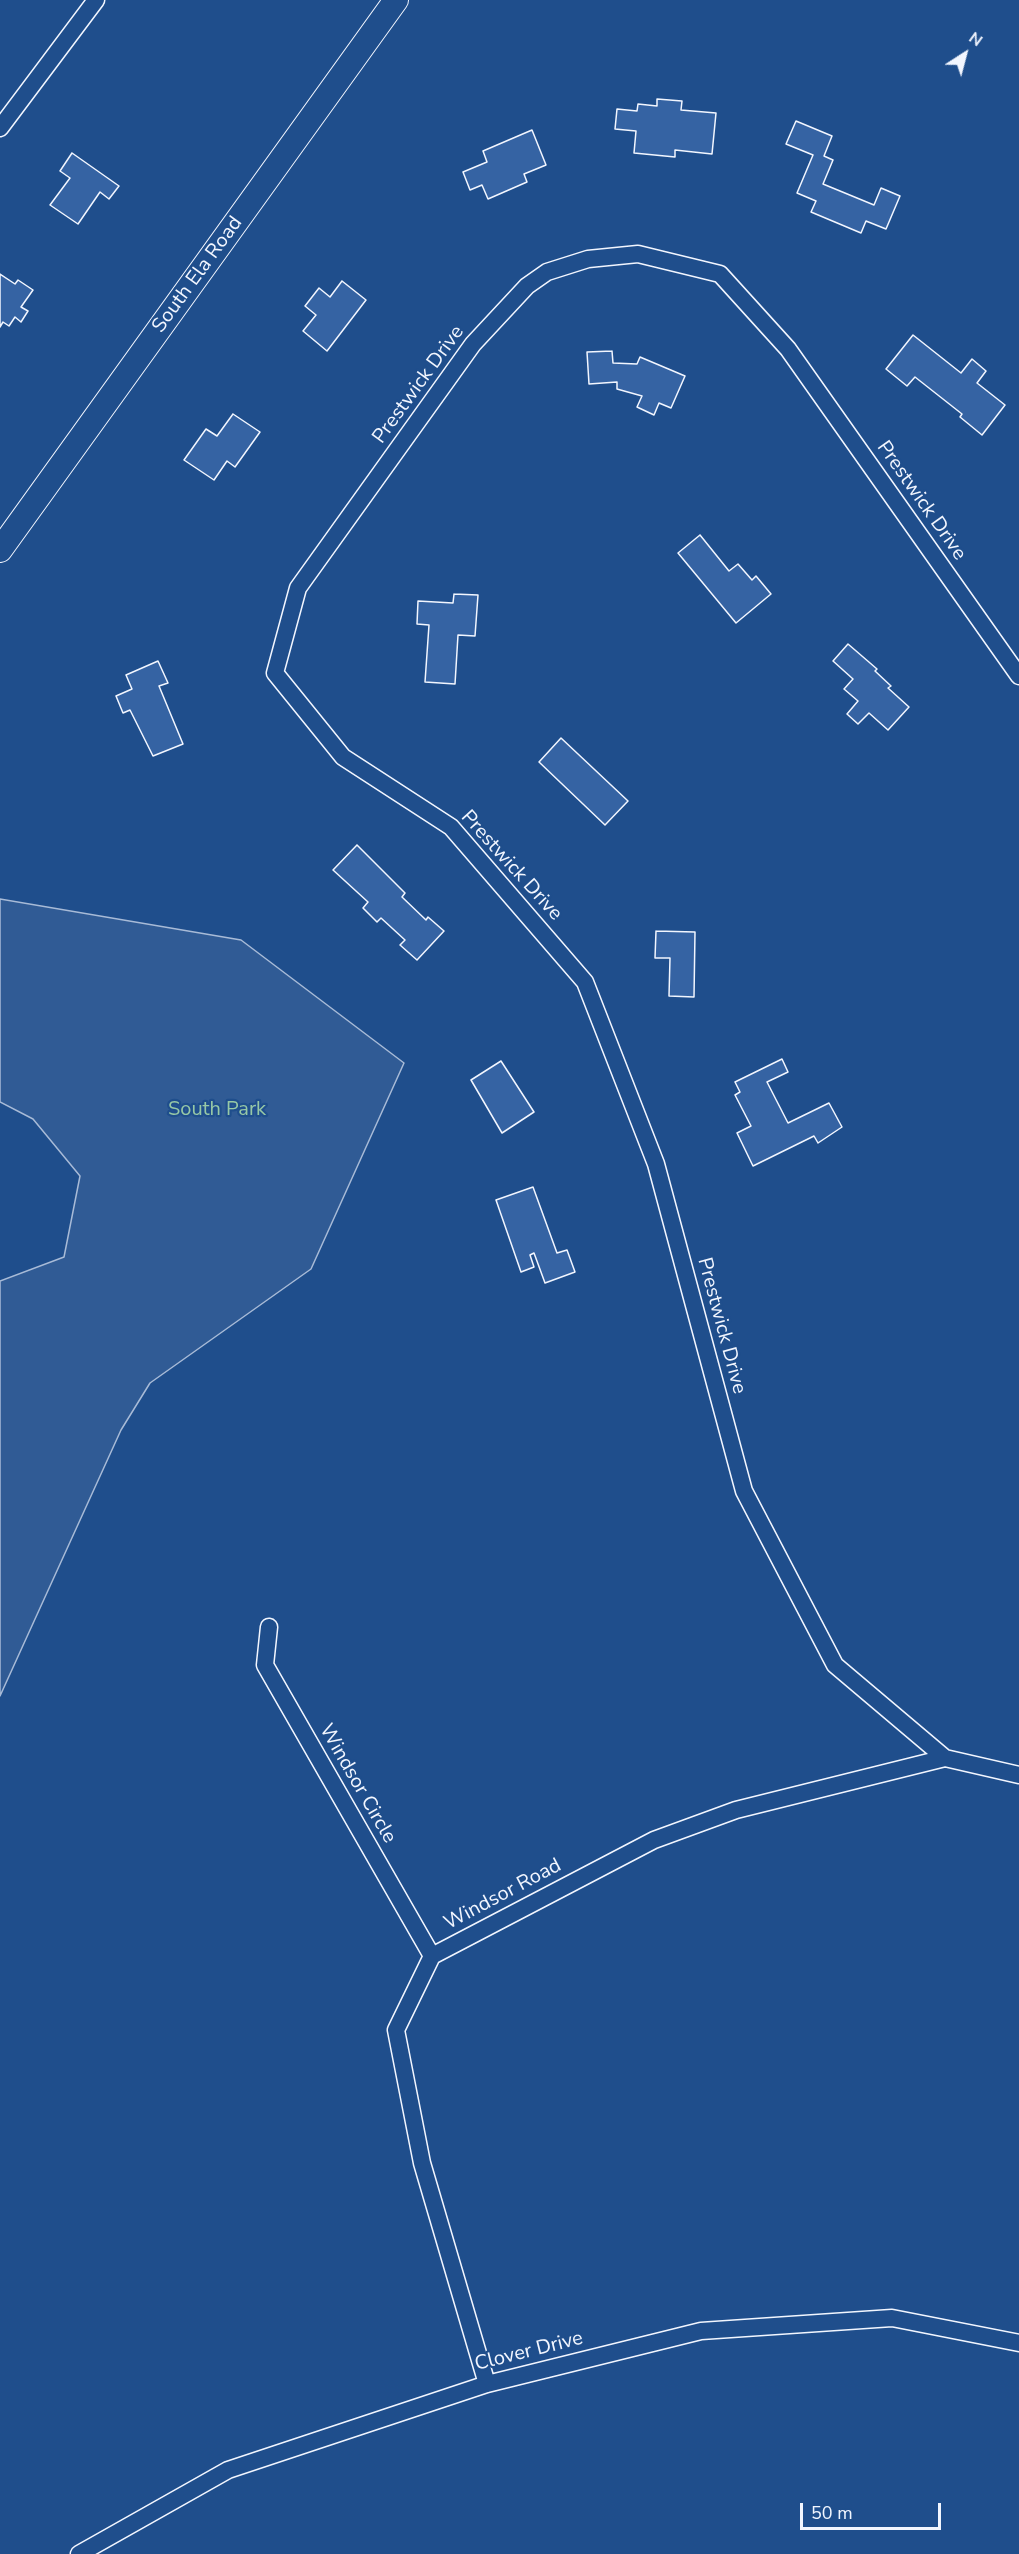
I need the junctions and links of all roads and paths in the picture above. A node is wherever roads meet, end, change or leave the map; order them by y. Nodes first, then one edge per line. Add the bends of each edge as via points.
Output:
1 (96, 0) edge
2 (396, 0) edge
3 (0, 128) edge
4 (0, 550) edge
5 (1019, 676) edge
6 (269, 1627) dead end
7 (945, 1758) junction
8 (1019, 1775) edge
9 (432, 1956) junction
10 (1019, 2343) edge
11 (487, 2384) junction
12 (79, 2554) edge

1 - 3 street
2 - 4 main road, South Ela Road
5 - 7 street, Prestwick Drive via 788,349 720,274 638,254 588,259 547,272 527,286 473,344 298,588 275,673 343,757 451,827 585,982 656,1164 744,1491 835,1665
6 - 9 street, Windsor Circle via 265,1665
7 - 8 street, Windsor Road
7 - 9 street, Windsor Road via 736,1810 654,1840
9 - 11 street, Windsor Road via 396,2030 422,2163
10 - 11 street, Clover Drive via 892,2318 701,2331
11 - 12 street, Clover Drive via 228,2470

